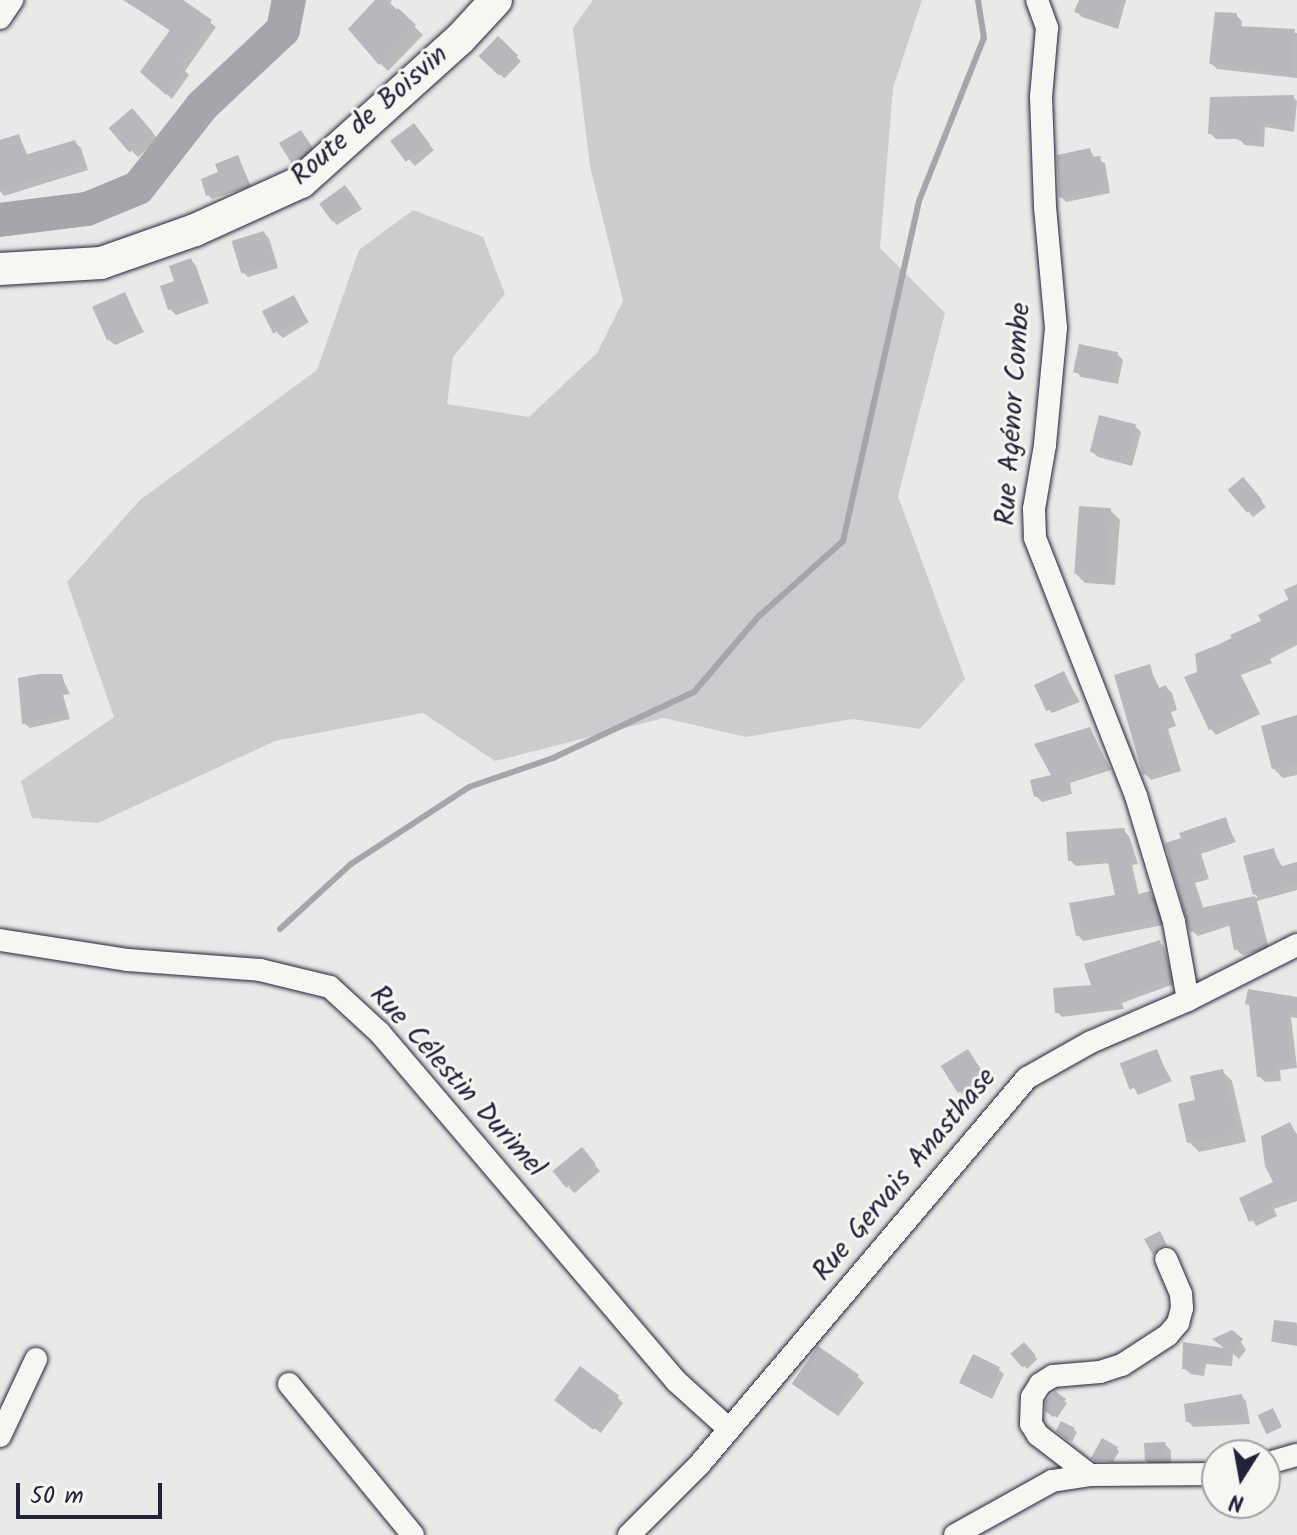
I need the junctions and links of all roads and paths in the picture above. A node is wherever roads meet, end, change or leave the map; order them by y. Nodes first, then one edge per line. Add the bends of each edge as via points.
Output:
1 (12, 0) edge
2 (496, 0) edge
3 (1037, 0) edge
4 (0, 18) edge
5 (0, 269) edge
6 (0, 940) edge
7 (1297, 945) edge
8 (1188, 1000) junction
9 (1166, 1259) dead end
10 (36, 1359) dead end
11 (289, 1384) dead end
12 (729, 1429) junction
13 (0, 1436) edge
14 (1201, 1474) edge
15 (1090, 1475) junction
16 (413, 1535) edge
17 (629, 1535) edge
18 (955, 1535) edge

1 - 4 street
2 - 5 main road, Route de Boisvin via 301,182 195,230 101,263
3 - 8 street, Rue Agénor Combe via 1047,28 1042,113 1056,328 1035,538 1136,796 1174,922
6 - 12 street, Rue Célestin Durimel via 128,960 260,970 330,987 379,1032 676,1381
7 - 8 street, Rue Gervais Anasthase
8 - 12 street, Rue Gervais Anasthase via 1091,1042 1027,1078
9 - 15 street via 1182,1308 1168,1335 1122,1365 1053,1376 1032,1397 1031,1424 1038,1435
10 - 13 street
11 - 16 street
12 - 17 street, Rue Gervais Anasthase
14 - 15 street
15 - 18 street via 1052,1481

